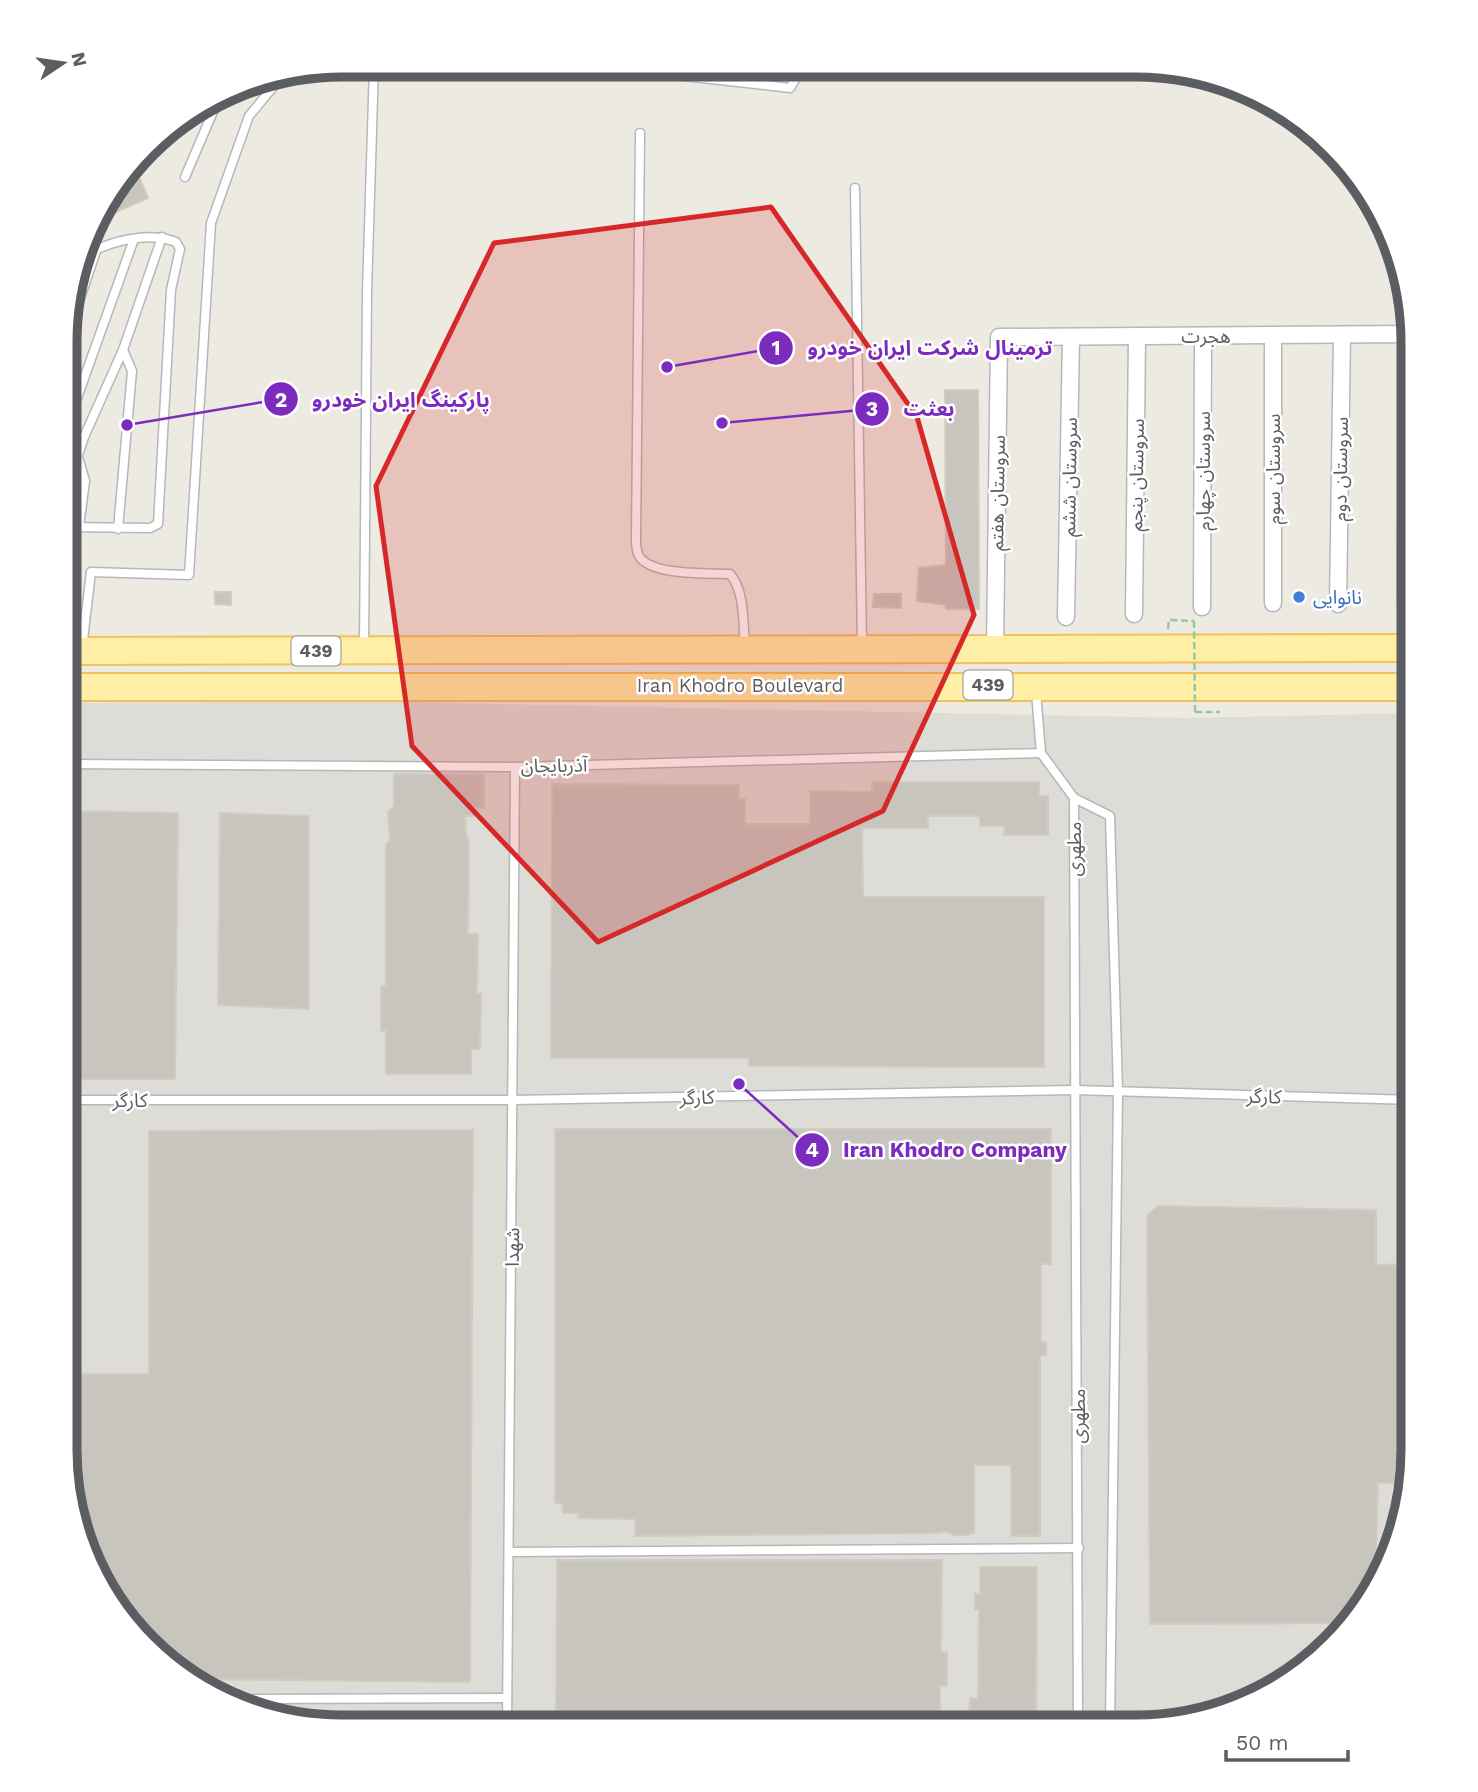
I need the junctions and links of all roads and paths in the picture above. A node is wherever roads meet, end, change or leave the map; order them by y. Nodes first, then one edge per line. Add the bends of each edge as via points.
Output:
1 (374, 77) edge
2 (693, 77) edge
3 (796, 77) edge
4 (274, 86) edge
5 (214, 110) edge
6 (640, 133) dead end
7 (185, 177) dead end
8 (855, 187) dead end
9 (162, 237) junction
10 (134, 239) junction
11 (97, 248) junction
12 (94, 250) edge
13 (81, 295) edge
14 (1401, 334) edge
15 (1273, 335) junction
16 (1342, 335) junction
17 (1137, 336) junction
18 (1203, 336) junction
19 (999, 337) joint
20 (1072, 337) junction
21 (123, 350) junction
22 (77, 398) edge
23 (78, 457) junction
24 (77, 460) edge
25 (79, 527) joint
26 (117, 529) junction
27 (1273, 603) dead end
28 (1338, 604) dead end
29 (1134, 614) dead end
30 (1198, 614) junction
31 (1066, 617) dead end
32 (1169, 620) dead end
33 (77, 637) edge
34 (862, 649) junction
35 (995, 649) junction
36 (1401, 649) edge
37 (364, 650) junction
38 (515, 650) junction
39 (565, 650) junction
40 (745, 650) junction
41 (77, 651) edge
42 (1036, 685) junction
43 (514, 686) junction
44 (564, 686) junction
45 (77, 687) edge
46 (1401, 687) edge
47 (1220, 712) dead end
48 (1041, 753) junction
49 (77, 764) edge
50 (515, 766) junction
51 (1074, 798) junction
52 (1076, 1090) junction
53 (1118, 1091) junction
54 (77, 1100) edge
55 (514, 1100) junction
56 (1401, 1100) edge
57 (1079, 1548) junction
58 (509, 1552) junction
59 (508, 1698) junction
60 (251, 1699) edge
61 (507, 1715) edge
62 (1077, 1715) edge
63 (1110, 1715) edge

1 - 37 lane
2 - 3 lane via 790,88
4 - 33 lane via 249,116 211,223 189,575 91,572
5 - 7 lane
6 - 40 lane via 638,555 648,565 667,570 730,574 741,603
8 - 34 lane
9 - 10 lane
9 - 21 lane
9 - 26 lane via 176,242 180,249 171,290 158,524
10 - 11 lane
10 - 22 lane
11 - 12 lane
11 - 13 lane
14 - 16 street, هجرت
15 - 16 street, هجرت
15 - 18 street, هجرت
15 - 27 street, سروستان سوم
16 - 28 street, سروستان دوم
17 - 18 street, هجرت
17 - 20 street, هجرت
17 - 29 street, سروستان پنجم
18 - 30 street, سروستان چهارم
19 - 20 street, هجرت
19 - 35 street, سروستان هفتم
20 - 31 street, سروستان ششم
21 - 23 lane
21 - 26 lane via 132,371
23 - 24 lane
23 - 25 lane via 85,481
25 - 26 lane
30 - 32 path
30 - 47 path, bridge via 1195,712
34 - 35 main road, Iran Khodro Boulevard / 439
34 - 40 main road, Iran Khodro Boulevard / 439
35 - 36 main road, Iran Khodro Boulevard / 439
37 - 38 main road, Iran Khodro Boulevard / 439
37 - 41 main road, Iran Khodro Boulevard / 439
38 - 39 main road, Iran Khodro Boulevard / 439
38 - 43 main road
39 - 40 main road, Iran Khodro Boulevard / 439
39 - 44 main road
42 - 44 main road, Iran Khodro Boulevard / 439
42 - 46 main road, Iran Khodro Boulevard / 439
42 - 48 lane
43 - 44 main road, Iran Khodro Boulevard / 439
43 - 45 main road, Iran Khodro Boulevard / 439
48 - 50 lane, آذربایجان
48 - 51 lane
49 - 50 lane, آذربایجان
50 - 55 lane, شهدا
51 - 52 lane, مطهری
51 - 53 lane, مطهری via 1110,816
52 - 53 lane, کارگر
52 - 55 lane, کارگر
52 - 57 lane, مطهری
53 - 56 lane, کارگر
53 - 63 lane, مطهری
54 - 55 lane, کارگر
55 - 58 lane, شهدا
57 - 58 lane
57 - 62 lane, مطهری
58 - 59 lane, شهدا
59 - 60 lane
59 - 61 lane, شهدا

